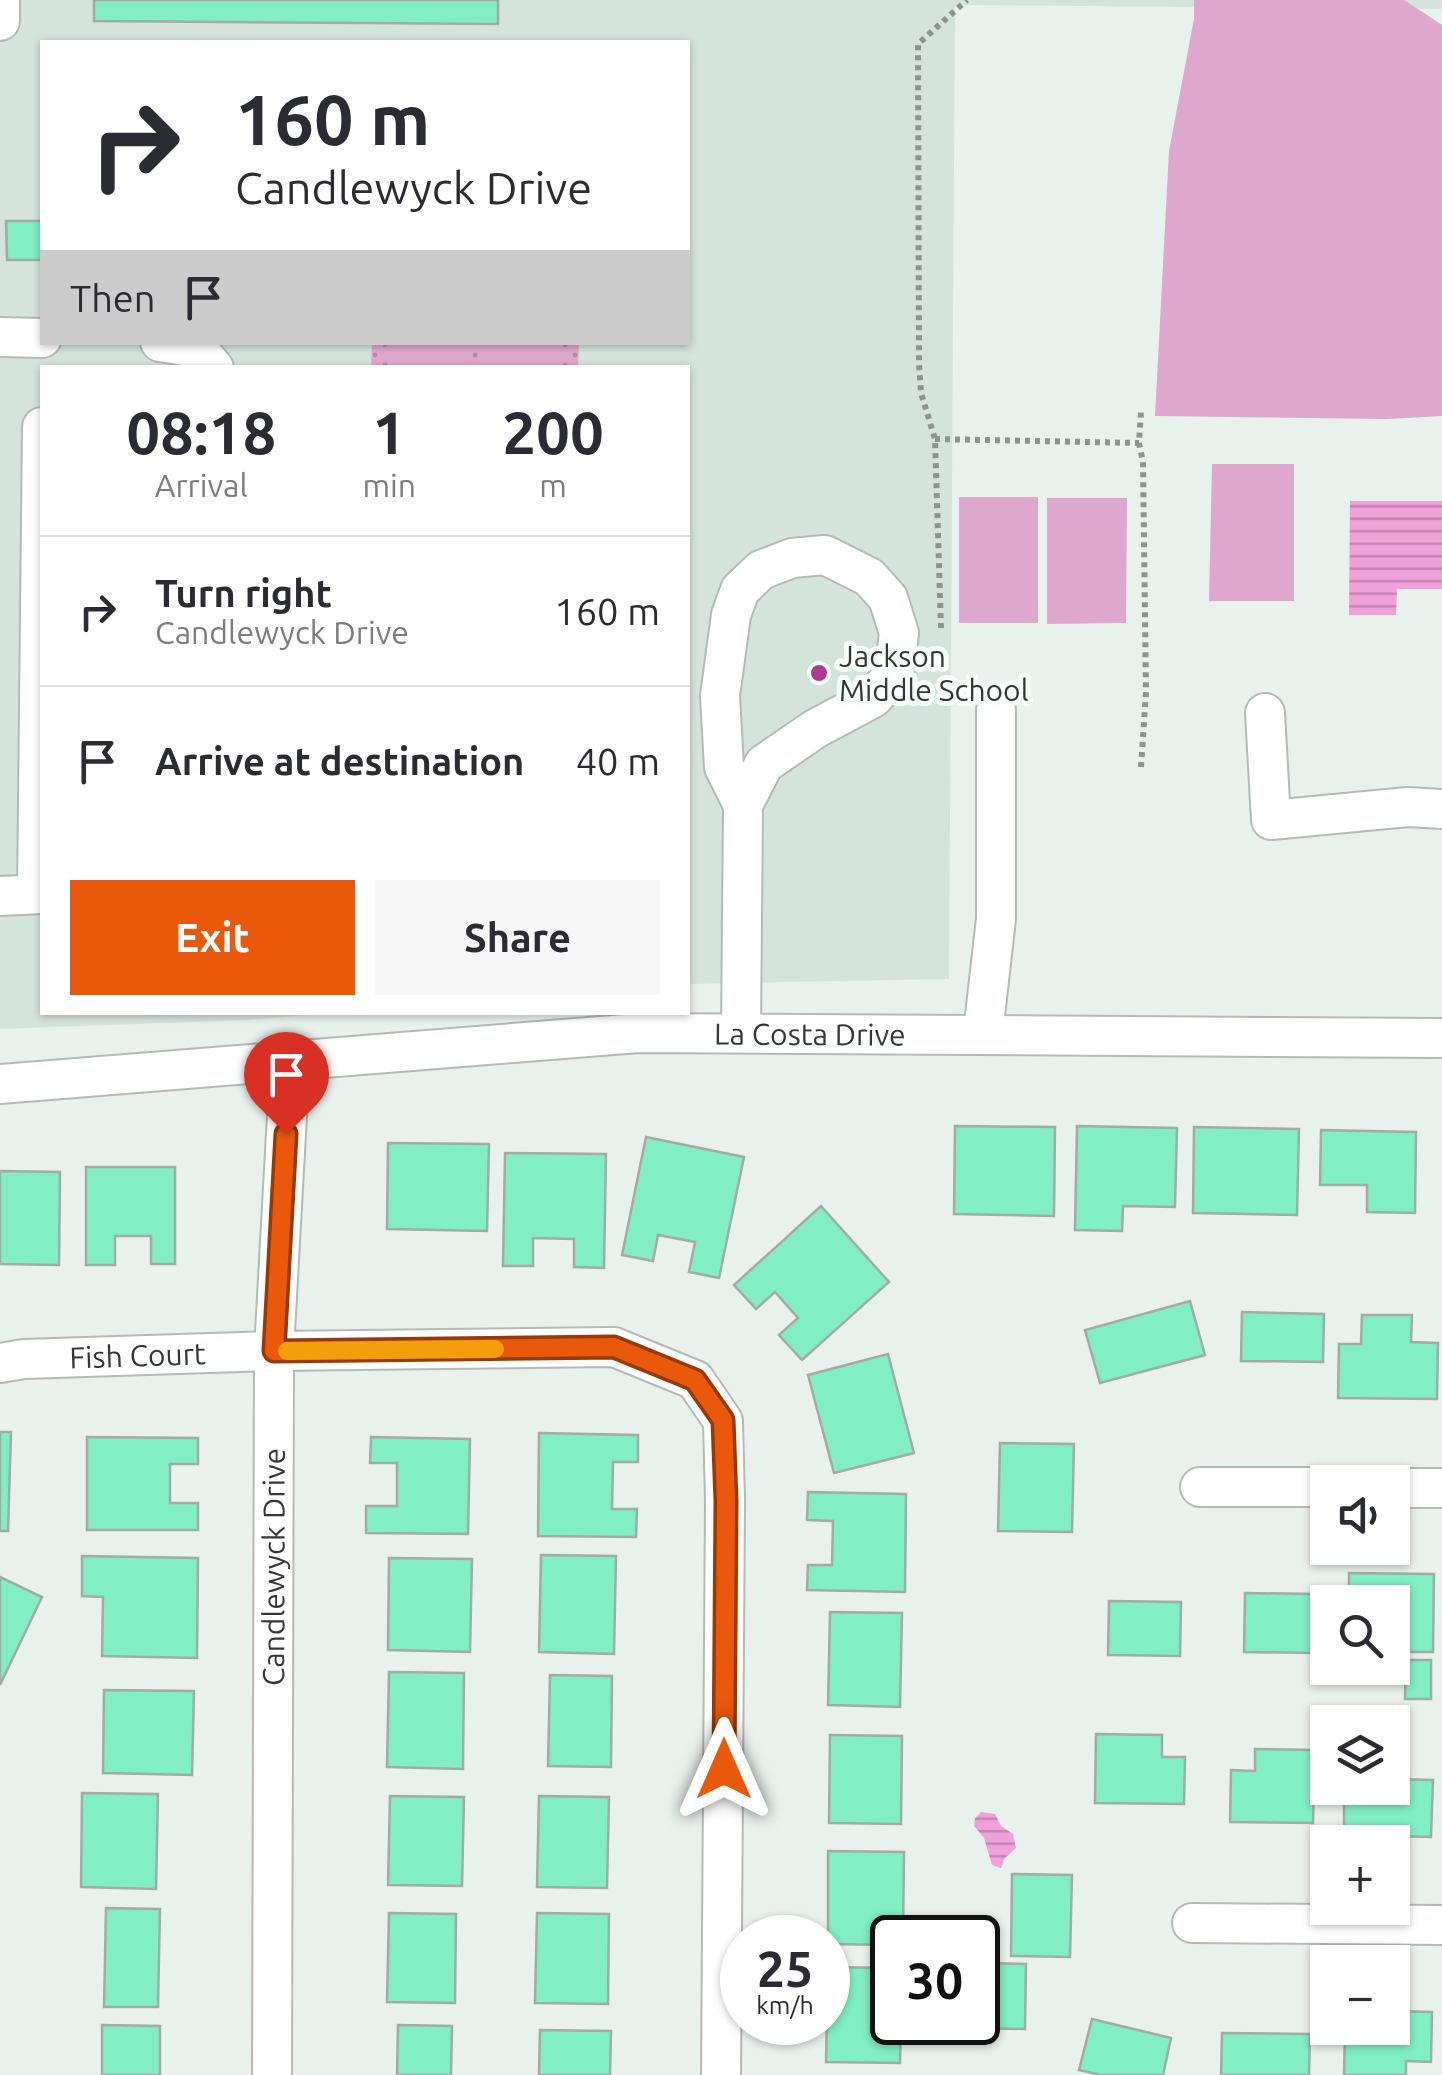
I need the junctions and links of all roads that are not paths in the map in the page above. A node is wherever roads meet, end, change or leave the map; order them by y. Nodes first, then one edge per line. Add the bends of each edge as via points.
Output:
1 (0, 0) edge
2 (0, 21) edge
3 (0, 337) edge
4 (40, 340) edge
5 (178, 345) edge
6 (211, 365) edge
7 (40, 485) edge
8 (996, 710) dead end
9 (1265, 713) dead end
10 (743, 805) junction
11 (1442, 809) edge
12 (26, 895) edge
13 (741, 1033) junction
14 (984, 1033) junction
15 (1442, 1038) edge
16 (290, 1061) junction
17 (0, 1084) edge
18 (274, 1351) junction
19 (0, 1363) edge
20 (1200, 1487) dead end
21 (1310, 1487) edge
22 (1410, 1488) edge
23 (1442, 1488) edge
24 (1192, 1923) dead end
25 (1442, 1925) edge
26 (272, 2075) edge
27 (722, 2075) edge

1 - 2 street
3 - 4 street
5 - 6 street via 197,348
7 - 12 street
8 - 14 street via 996,913
9 - 11 street via 1271,820
10 - 10 street via 764,764 873,698 894,674 899,633 888,598 869,577 825,555 761,570 740,590 731,615 720,696 724,767
10 - 13 street
13 - 14 street, La Costa Drive
13 - 16 street, La Costa Drive via 638,1033
14 - 15 street, La Costa Drive
16 - 17 street, La Costa Drive
16 - 18 street, Candlewyck Drive
18 - 19 street, Fish Court
18 - 26 street, Candlewyck Drive
18 - 27 street, Fish Court via 614,1347 695,1380 723,1420
20 - 21 street
22 - 23 street
24 - 25 street

